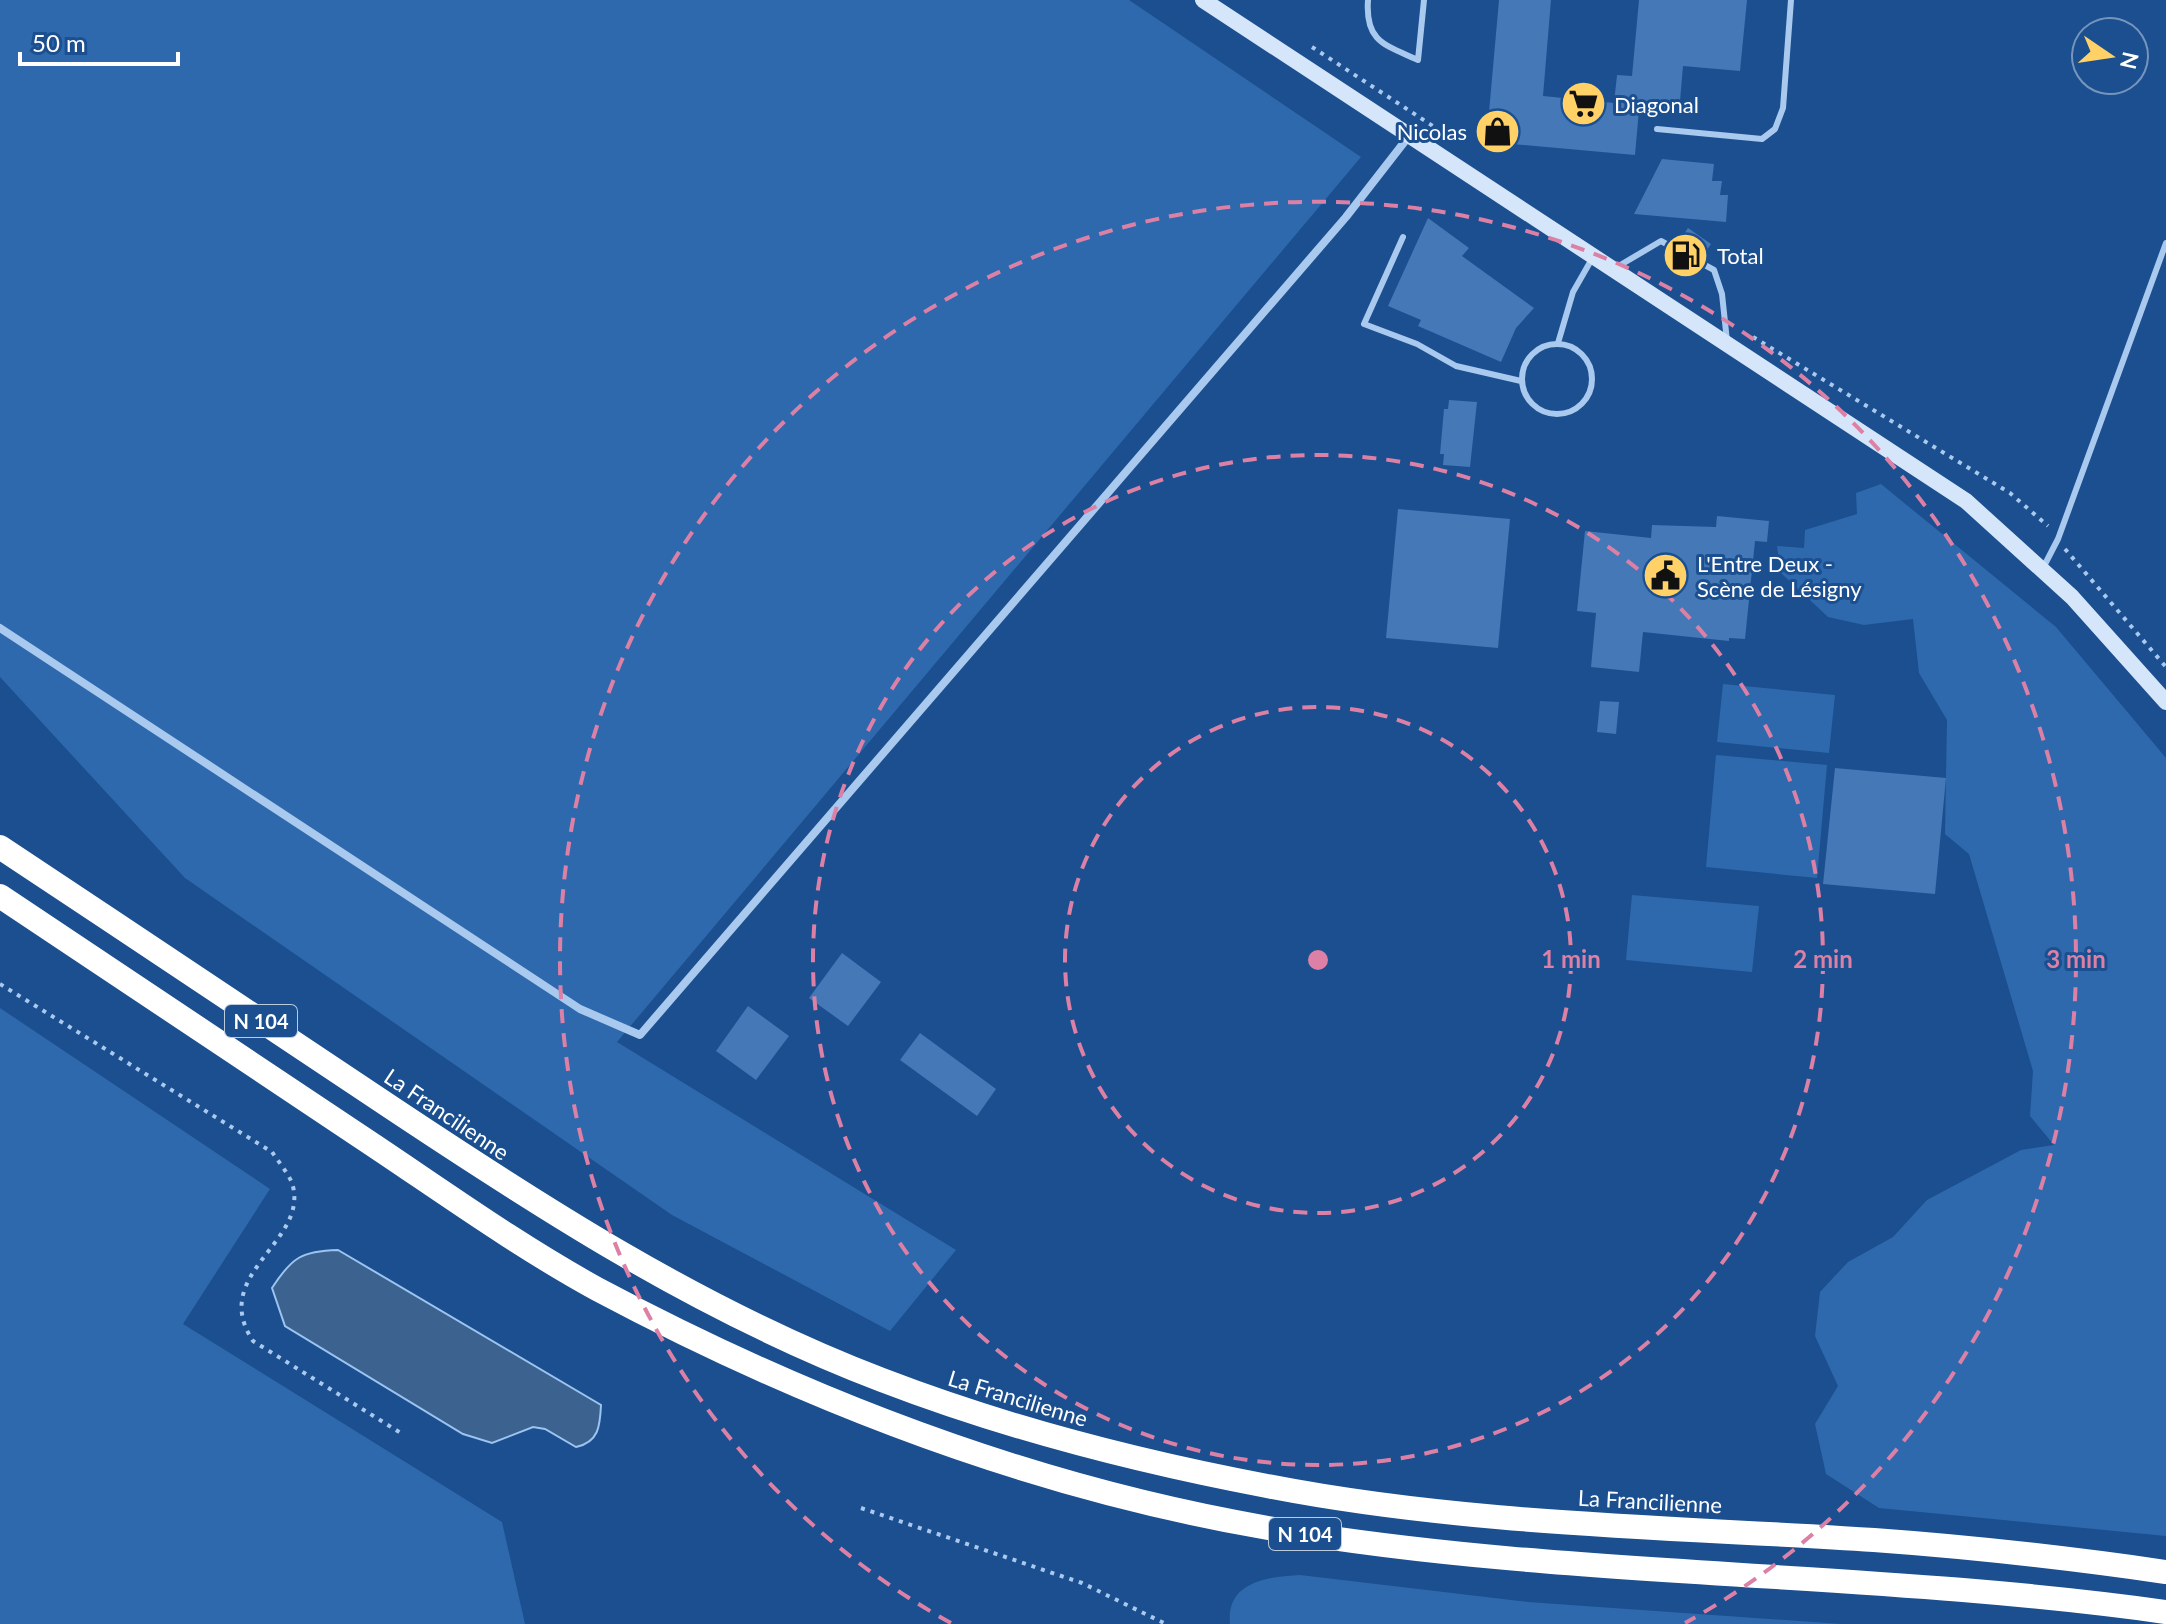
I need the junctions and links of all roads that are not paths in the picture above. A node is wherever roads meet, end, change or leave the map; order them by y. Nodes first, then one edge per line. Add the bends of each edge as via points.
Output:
1 (1203, 0) edge
2 (1368, 0) edge
3 (1424, 0) edge
4 (1791, 0) edge
5 (1657, 129) dead end
6 (1409, 136) junction
7 (1403, 237) dead end
8 (2166, 243) edge
9 (1593, 257) junction
10 (1613, 270) junction
11 (1558, 343) junction
12 (1727, 345) junction
13 (1521, 381) junction
14 (2042, 569) junction
15 (0, 628) edge
16 (2166, 702) edge
17 (0, 847) edge
18 (0, 896) edge
19 (2166, 1572) edge
20 (2166, 1612) edge

1 - 6 street
2 - 3 lane via 1367,20 1378,42 1418,60
4 - 5 lane via 1783,108 1775,129 1762,139
6 - 9 street
6 - 15 street via 1346,217 640,1035 580,1009
7 - 13 lane via 1364,324 1456,366
8 - 14 lane via 2058,539
9 - 10 street
9 - 11 lane via 1573,292
10 - 12 street
10 - 12 lane via 1661,241 1714,270
11 - 13 lane via 1528,358
11 - 13 lane via 1588,361 1592,384 1582,405 1561,414 1539,410
12 - 14 street via 1966,501
14 - 16 street
17 - 19 highway, La Francilienne / N 104 via 612,1251 878,1379 996,1421 1146,1461 1370,1502 1571,1522 1939,1546
18 - 20 highway, N 104 via 501,1231 592,1286 746,1365 982,1458 1136,1501 1331,1538 1568,1562 2044,1596

